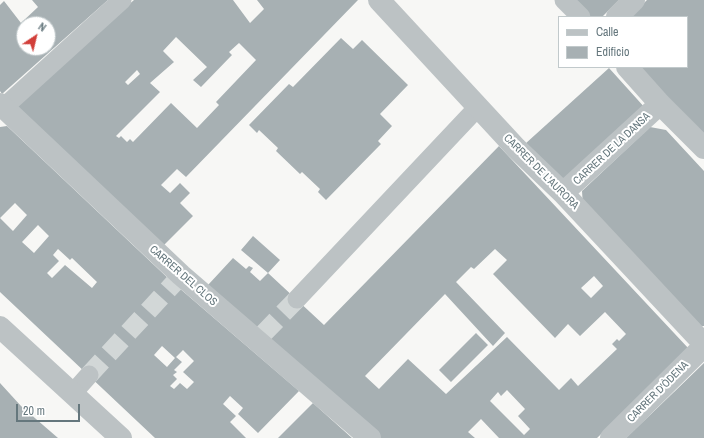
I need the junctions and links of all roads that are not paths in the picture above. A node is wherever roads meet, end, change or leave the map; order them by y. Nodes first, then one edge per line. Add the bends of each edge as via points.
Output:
1 (122, 0) edge
2 (379, 0) edge
3 (564, 0) edge
4 (634, 0) edge
5 (579, 16) edge
6 (619, 16) edge
7 (628, 68) edge
8 (660, 104) junction
9 (478, 107) junction
10 (1, 108) edge
11 (704, 148) edge
12 (563, 193) junction
13 (297, 299) tunnel mouth
14 (0, 327) edge
15 (704, 345) edge
16 (89, 375) tunnel mouth
17 (73, 393) junction
18 (121, 438) edge
19 (370, 438) edge
20 (611, 438) edge

1 - 10 street
2 - 9 street, CARRER DE L'AURORA
3 - 5 street
4 - 6 street
7 - 8 street
8 - 11 street
8 - 12 street, CARRER DE LA DANSA
9 - 12 street, CARRER DE L'AURORA
9 - 13 street
10 - 19 street, CARRER DEL CLOS via 178,279 260,338
12 - 15 street, CARRER DE L'AURORA
14 - 17 street
15 - 20 street, CARRER D'ÒDENA
16 - 17 street
17 - 18 street

